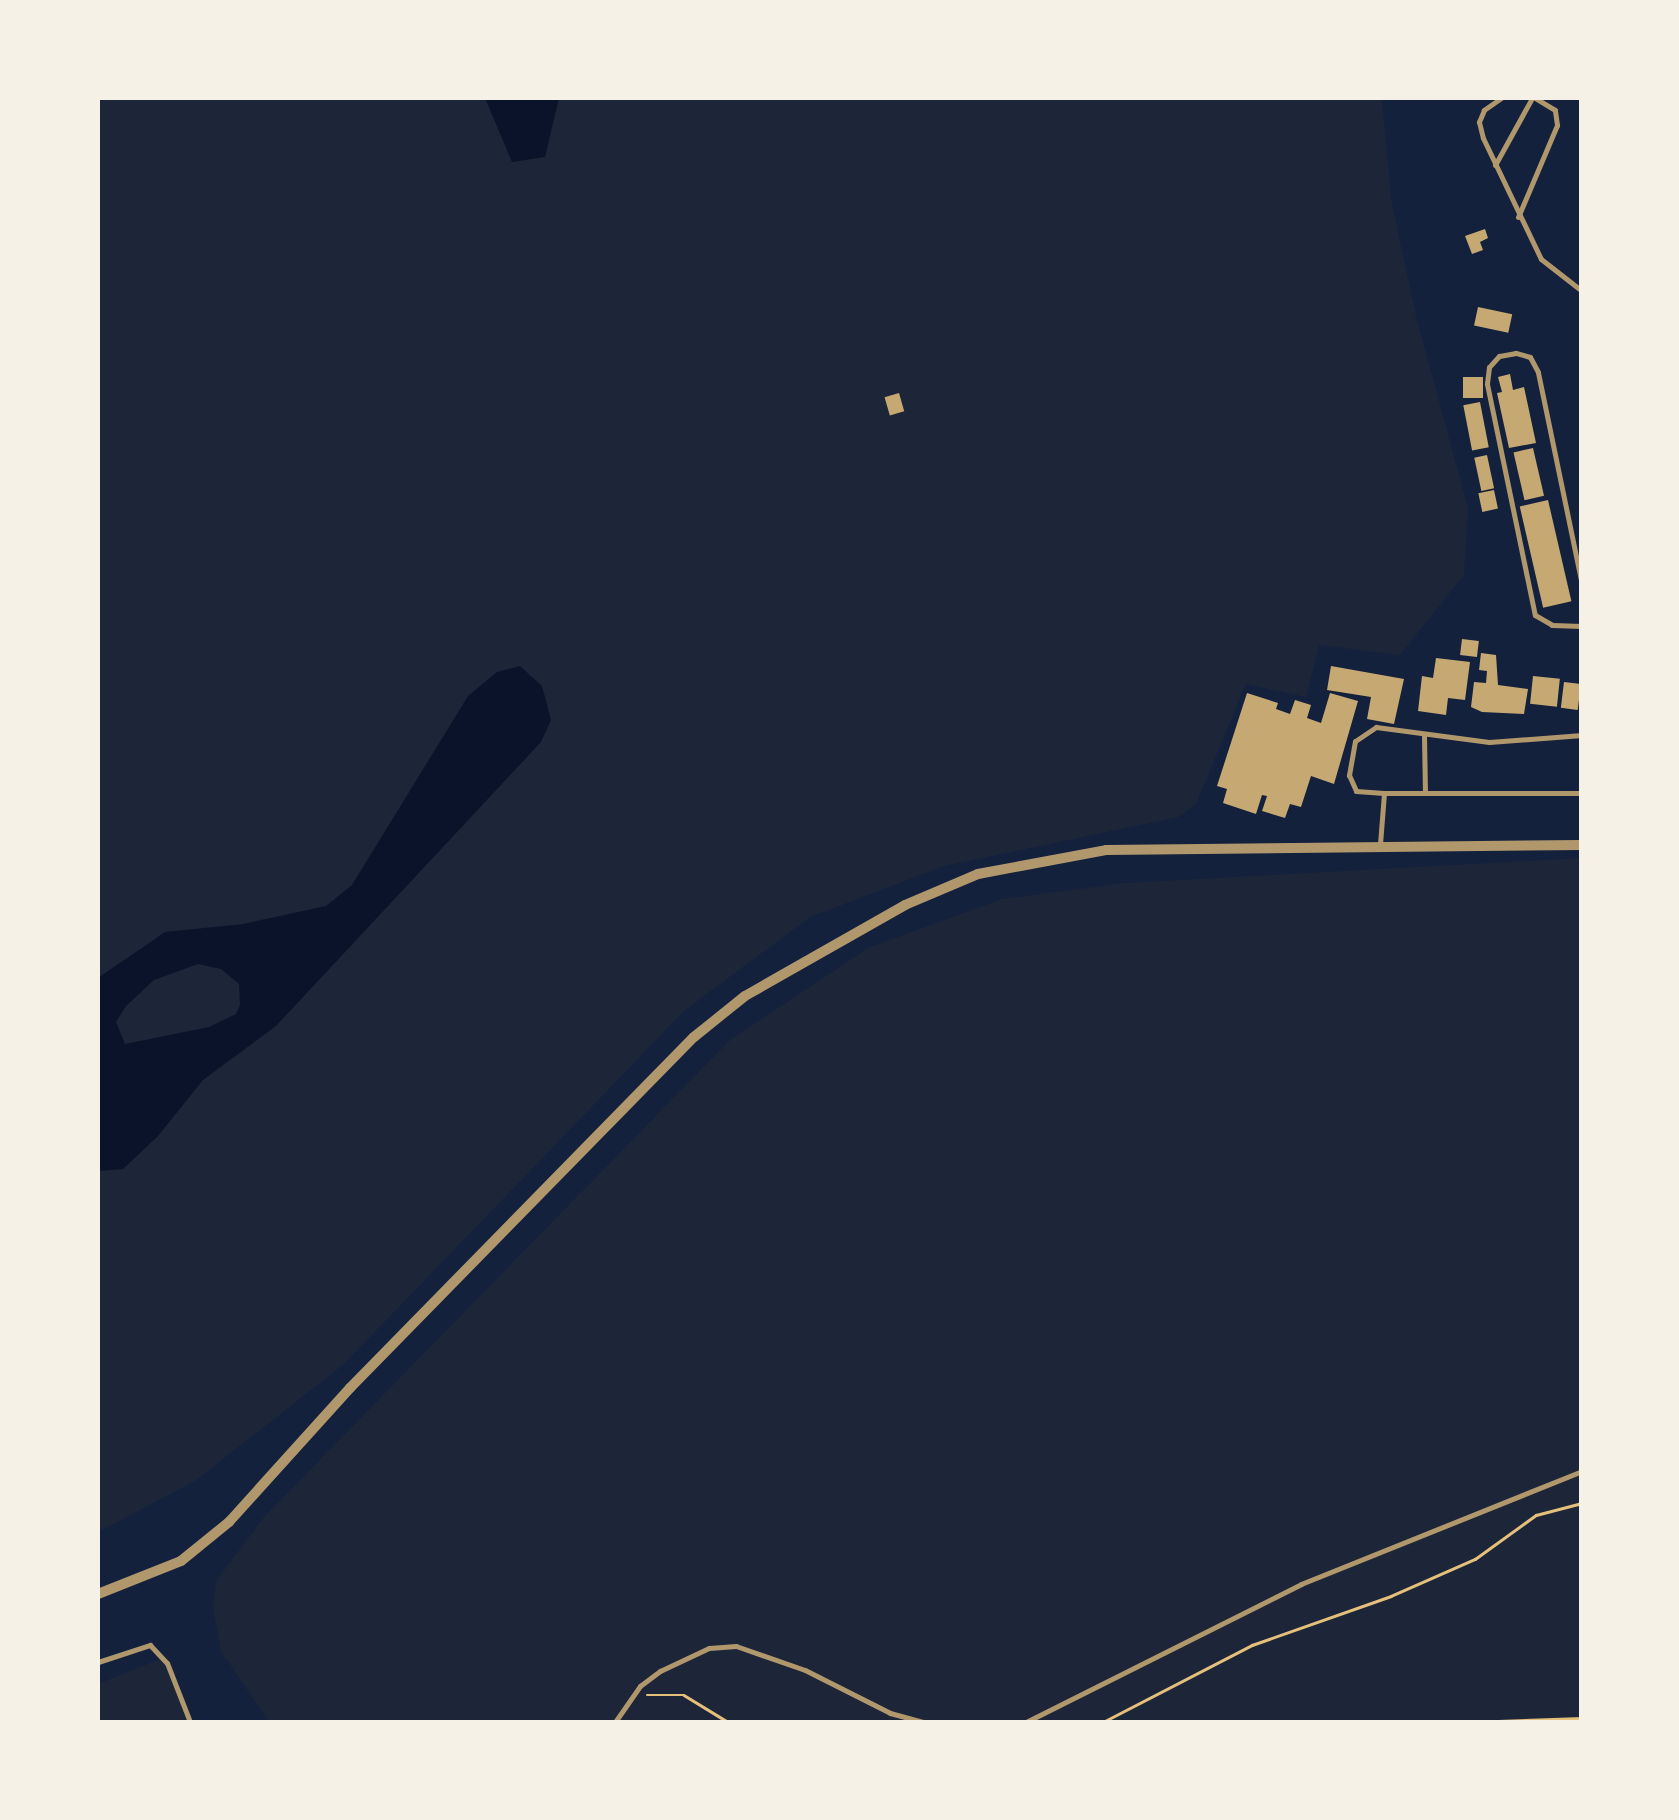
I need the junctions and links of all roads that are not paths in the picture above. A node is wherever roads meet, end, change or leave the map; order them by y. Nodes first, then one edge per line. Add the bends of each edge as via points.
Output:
1 (1501, 98) edge
2 (1533, 98) edge
3 (1495, 166) junction
4 (1518, 217) junction
5 (1582, 291) edge
6 (1582, 585) edge
7 (1582, 626) edge
8 (1582, 735) edge
9 (1424, 736) junction
10 (1582, 793) edge
11 (1384, 794) junction
12 (1424, 794) junction
13 (1582, 844) edge
14 (1380, 847) junction
15 (1582, 1471) edge
16 (98, 1594) edge
17 (98, 1662) edge
18 (190, 1722) edge
19 (615, 1722) edge
20 (923, 1722) edge
21 (1026, 1722) edge

1 - 3 lane via 1480,122
2 - 3 lane
2 - 4 lane via 1549,104 1558,118
3 - 4 lane
4 - 5 lane via 1541,259
6 - 7 lane via 1538,372 1530,357 1499,356 1487,384 1535,615 1552,625
8 - 9 lane via 1490,742
9 - 11 lane via 1376,728 1355,740 1352,787
9 - 12 lane
10 - 12 lane
11 - 12 lane
11 - 14 lane
13 - 14 street
14 - 16 street via 1090,853 978,874 844,938 745,996 694,1036 194,1553
15 - 21 lane via 1300,1584
17 - 18 lane via 150,1645 167,1664
19 - 20 lane via 640,1686 708,1648 736,1646

